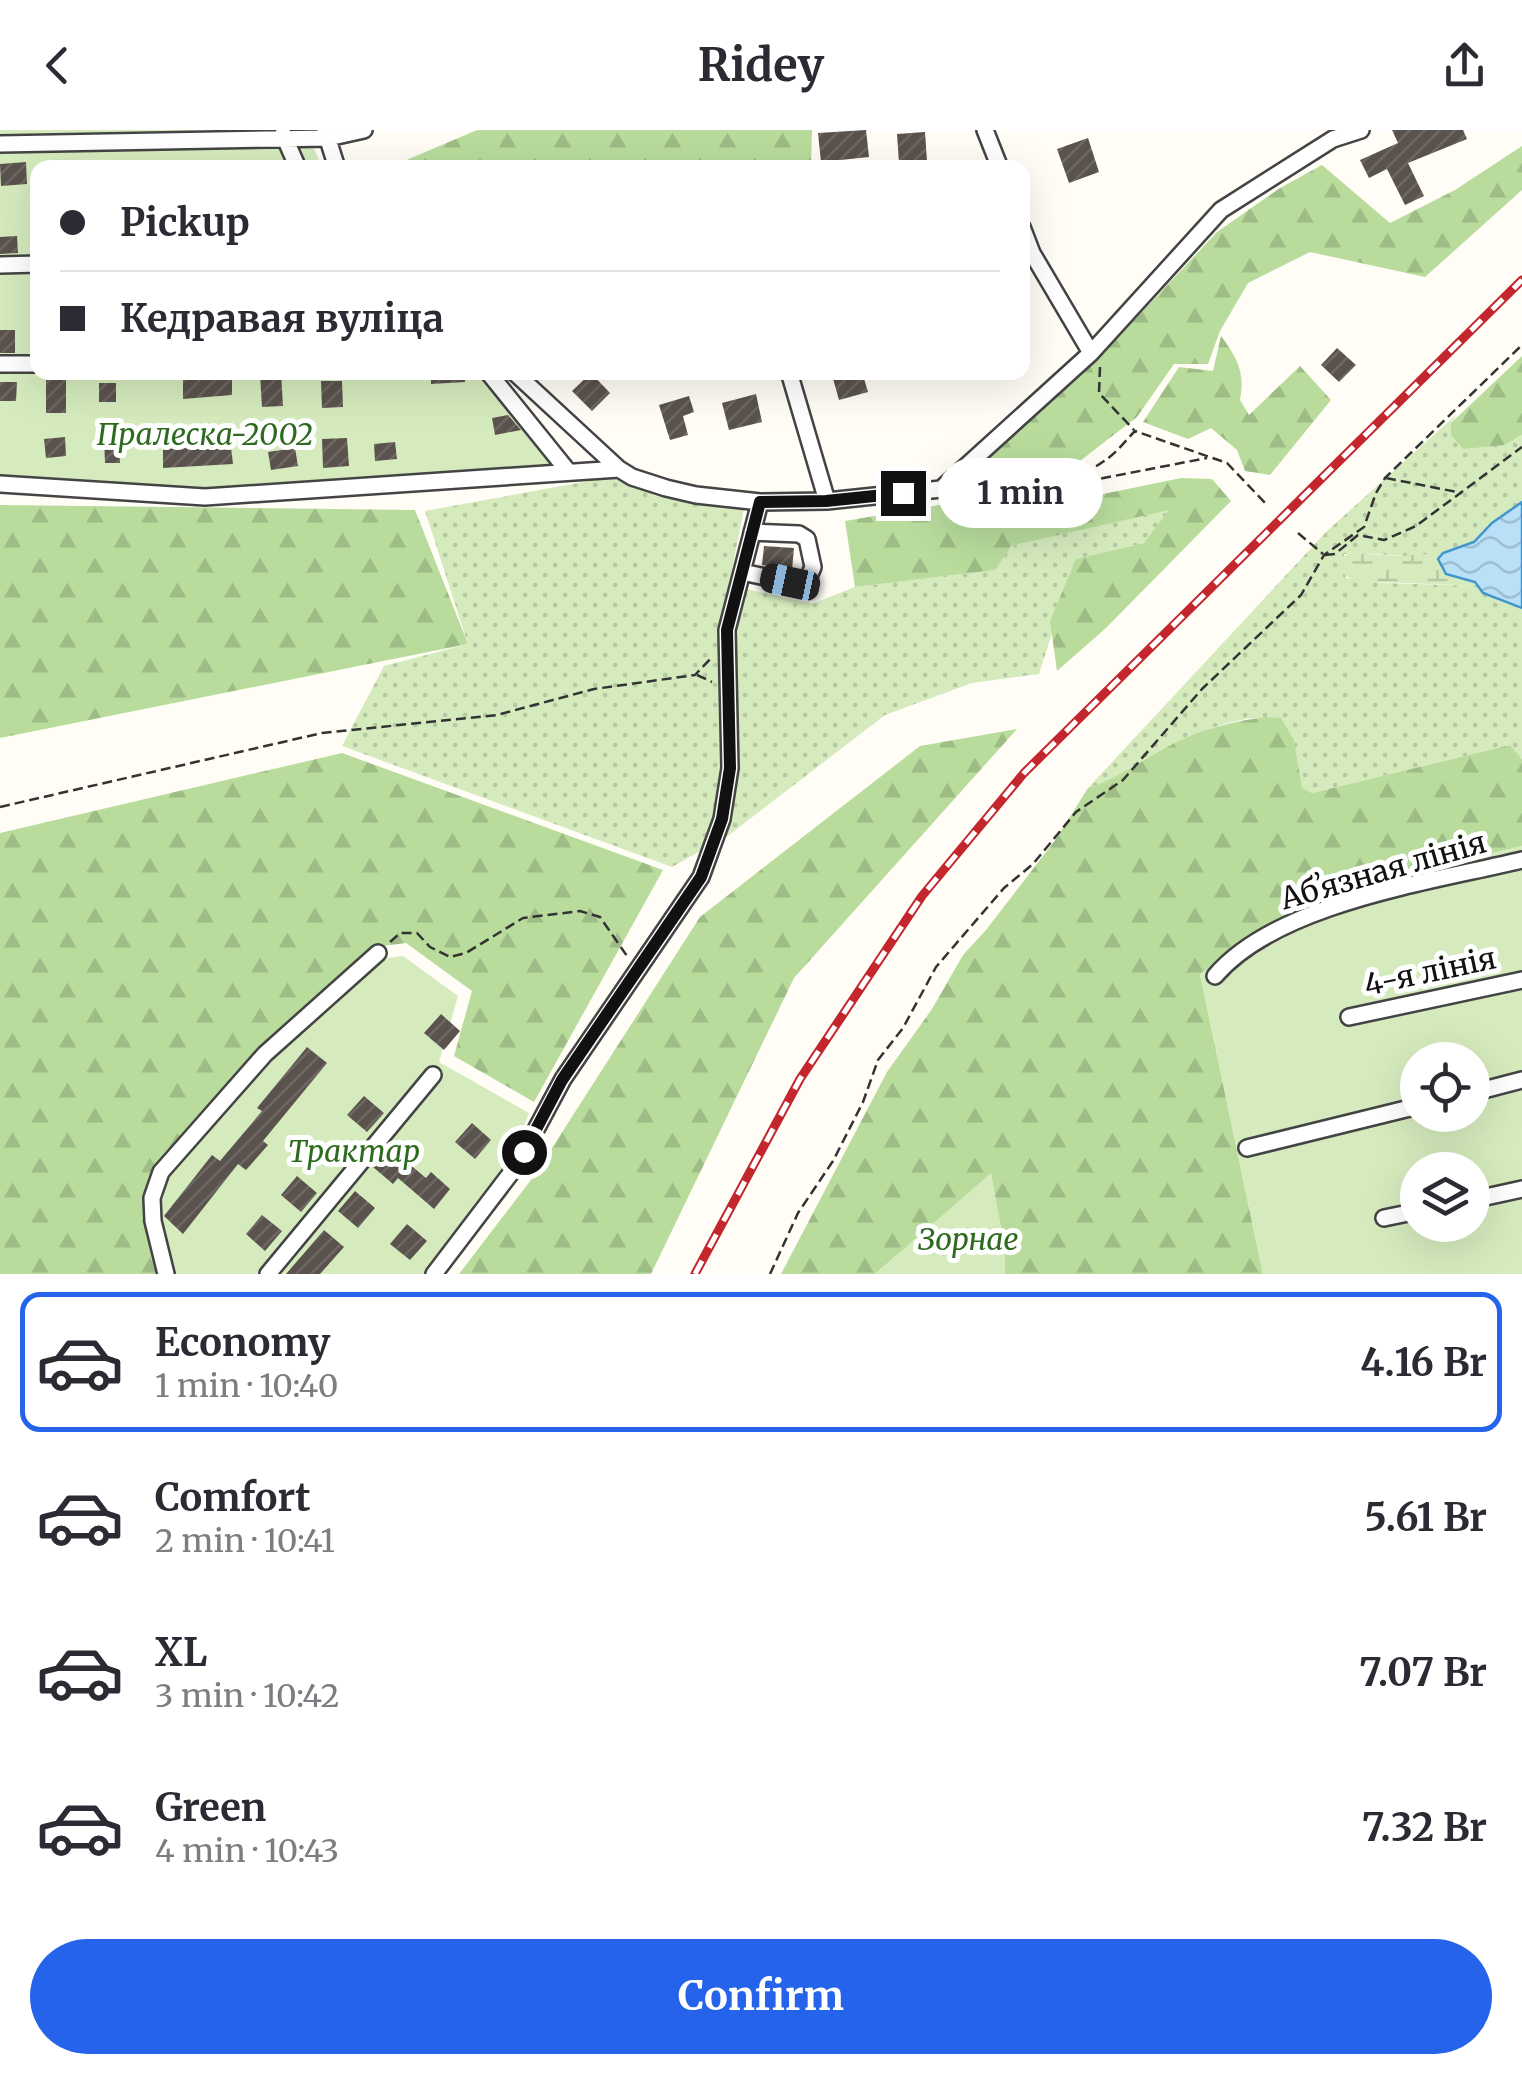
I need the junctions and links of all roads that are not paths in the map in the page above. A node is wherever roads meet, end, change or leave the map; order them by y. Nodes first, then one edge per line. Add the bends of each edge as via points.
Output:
1 (364, 130) edge
2 (985, 130) edge
3 (1361, 130) edge
4 (326, 134) edge
5 (284, 135) edge
6 (1330, 135) edge
7 (0, 144) edge
8 (295, 160) edge
9 (334, 160) edge
10 (997, 160) edge
11 (1030, 248) edge
12 (30, 264) edge
13 (0, 265) edge
14 (1091, 353) junction
15 (0, 364) edge
16 (30, 364) edge
17 (494, 380) edge
18 (523, 380) edge
19 (791, 380) edge
20 (618, 468) junction
21 (567, 470) junction
22 (0, 484) edge
23 (826, 501) junction
24 (760, 502) junction
25 (752, 532) junction
26 (742, 572) junction
27 (1522, 860) edge
28 (378, 953) road end
29 (1216, 976) dead end
30 (1522, 980) edge
31 (1349, 1016) dead end
32 (433, 1075) dead end
33 (1522, 1080) edge
34 (1490, 1088) edge
35 (1400, 1110) edge
36 (1247, 1148) dead end
37 (1522, 1189) edge
38 (1490, 1196) edge
39 (1400, 1215) edge
40 (1384, 1218) dead end
41 (166, 1274) edge
42 (268, 1274) edge
43 (434, 1274) edge

1 - 4 street
2 - 10 street
3 - 6 street
4 - 5 street
4 - 9 street
5 - 7 street
5 - 8 street
6 - 14 street via 1221,210
11 - 14 street
12 - 13 street
14 - 23 street via 941,489
15 - 16 street
17 - 21 street
18 - 20 street
19 - 23 street
20 - 21 street
20 - 24 street via 681,492
21 - 22 street via 205,497
23 - 24 street
24 - 25 street
25 - 26 street
25 - 26 street via 807,538 813,567 807,580 790,582
26 - 43 street via 727,630 730,768 722,819 701,877 562,1080 517,1165
27 - 29 street, Абʼязная лінія via 1332,906 1272,930
28 - 41 street via 265,1054 161,1172 153,1221
30 - 31 street, 4-я лінія
32 - 42 street
33 - 34 street
35 - 36 street
37 - 38 street
39 - 40 street

